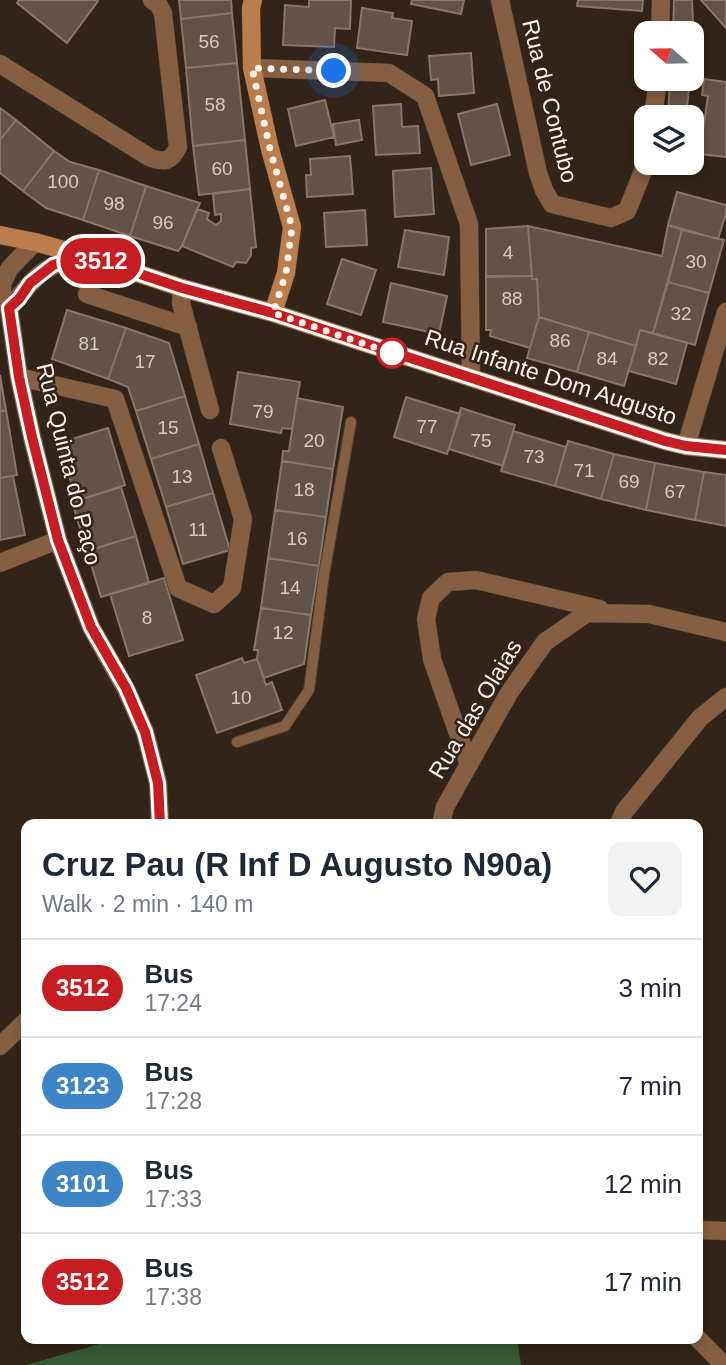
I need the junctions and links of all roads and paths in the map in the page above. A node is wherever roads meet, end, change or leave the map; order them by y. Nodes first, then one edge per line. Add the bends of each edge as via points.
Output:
1 (152, 0) edge
2 (253, 0) edge
3 (500, 0) edge
4 (661, 0) edge
5 (660, 21) edge
6 (0, 64) edge
7 (252, 68) junction
8 (641, 175) edge
9 (0, 235) edge
10 (35, 242) junction
11 (98, 260) junction
12 (30, 283) junction
13 (182, 288) junction
14 (87, 294) dead end
15 (4, 299) edge
16 (726, 312) edge
17 (273, 313) junction
18 (188, 327) junction
19 (19, 377) junction
20 (471, 378) junction
21 (210, 410) dead end
22 (351, 422) dead end
23 (686, 446) junction
24 (221, 447) dead end
25 (726, 450) edge
26 (58, 540) junction
27 (0, 563) edge
28 (622, 614) junction
29 (726, 632) edge
30 (726, 697) edge
31 (237, 742) dead end
32 (469, 765) junction
33 (160, 819) edge
34 (442, 819) edge
35 (621, 819) edge
36 (21, 1026) edge
37 (0, 1046) edge
38 (703, 1230) edge
39 (726, 1231) edge
40 (703, 1344) edge
41 (724, 1365) edge

1 - 6 street via 163,13 178,146 169,159 149,157
2 - 7 main road
3 - 8 street, Rua de Contubo via 538,173 552,204 611,218 627,211
4 - 5 street
7 - 17 main road via 292,227 286,273
7 - 20 street via 389,73 425,96 469,224
9 - 10 main road, Rua Infante Dom Augusto
10 - 11 main road, Rua Infante Dom Augusto
10 - 12 street
10 - 15 street, Rua Quinta do Paço via 9,269 2,284
11 - 12 street via 53,265
11 - 13 main road, Rua Infante Dom Augusto
12 - 15 street via 19,299
13 - 17 main road, Rua Infante Dom Augusto
13 - 18 street
14 - 18 street
15 - 19 street, Rua Quinta do Paço
16 - 23 street
17 - 20 main road, Rua Infante Dom Augusto
18 - 21 street
19 - 24 street via 115,399 178,588 214,604 232,588 243,519
19 - 26 street, Rua Quinta do Paço
20 - 23 main road, Rua Infante Dom Augusto
22 - 31 lane via 309,690 285,726
23 - 25 main road, Rua Infante Dom Augusto
26 - 27 street
26 - 33 street, Rua Quinta do Paço via 91,627 145,732 158,783
28 - 29 street, Rua das Olaias via 649,614
28 - 32 street, Rua das Olaias via 587,613 545,642 509,693
28 - 32 street via 476,580 448,582 431,598 426,619 432,659
30 - 35 street via 699,718
32 - 34 street, Rua das Olaias
36 - 37 street
38 - 39 street
40 - 41 street

